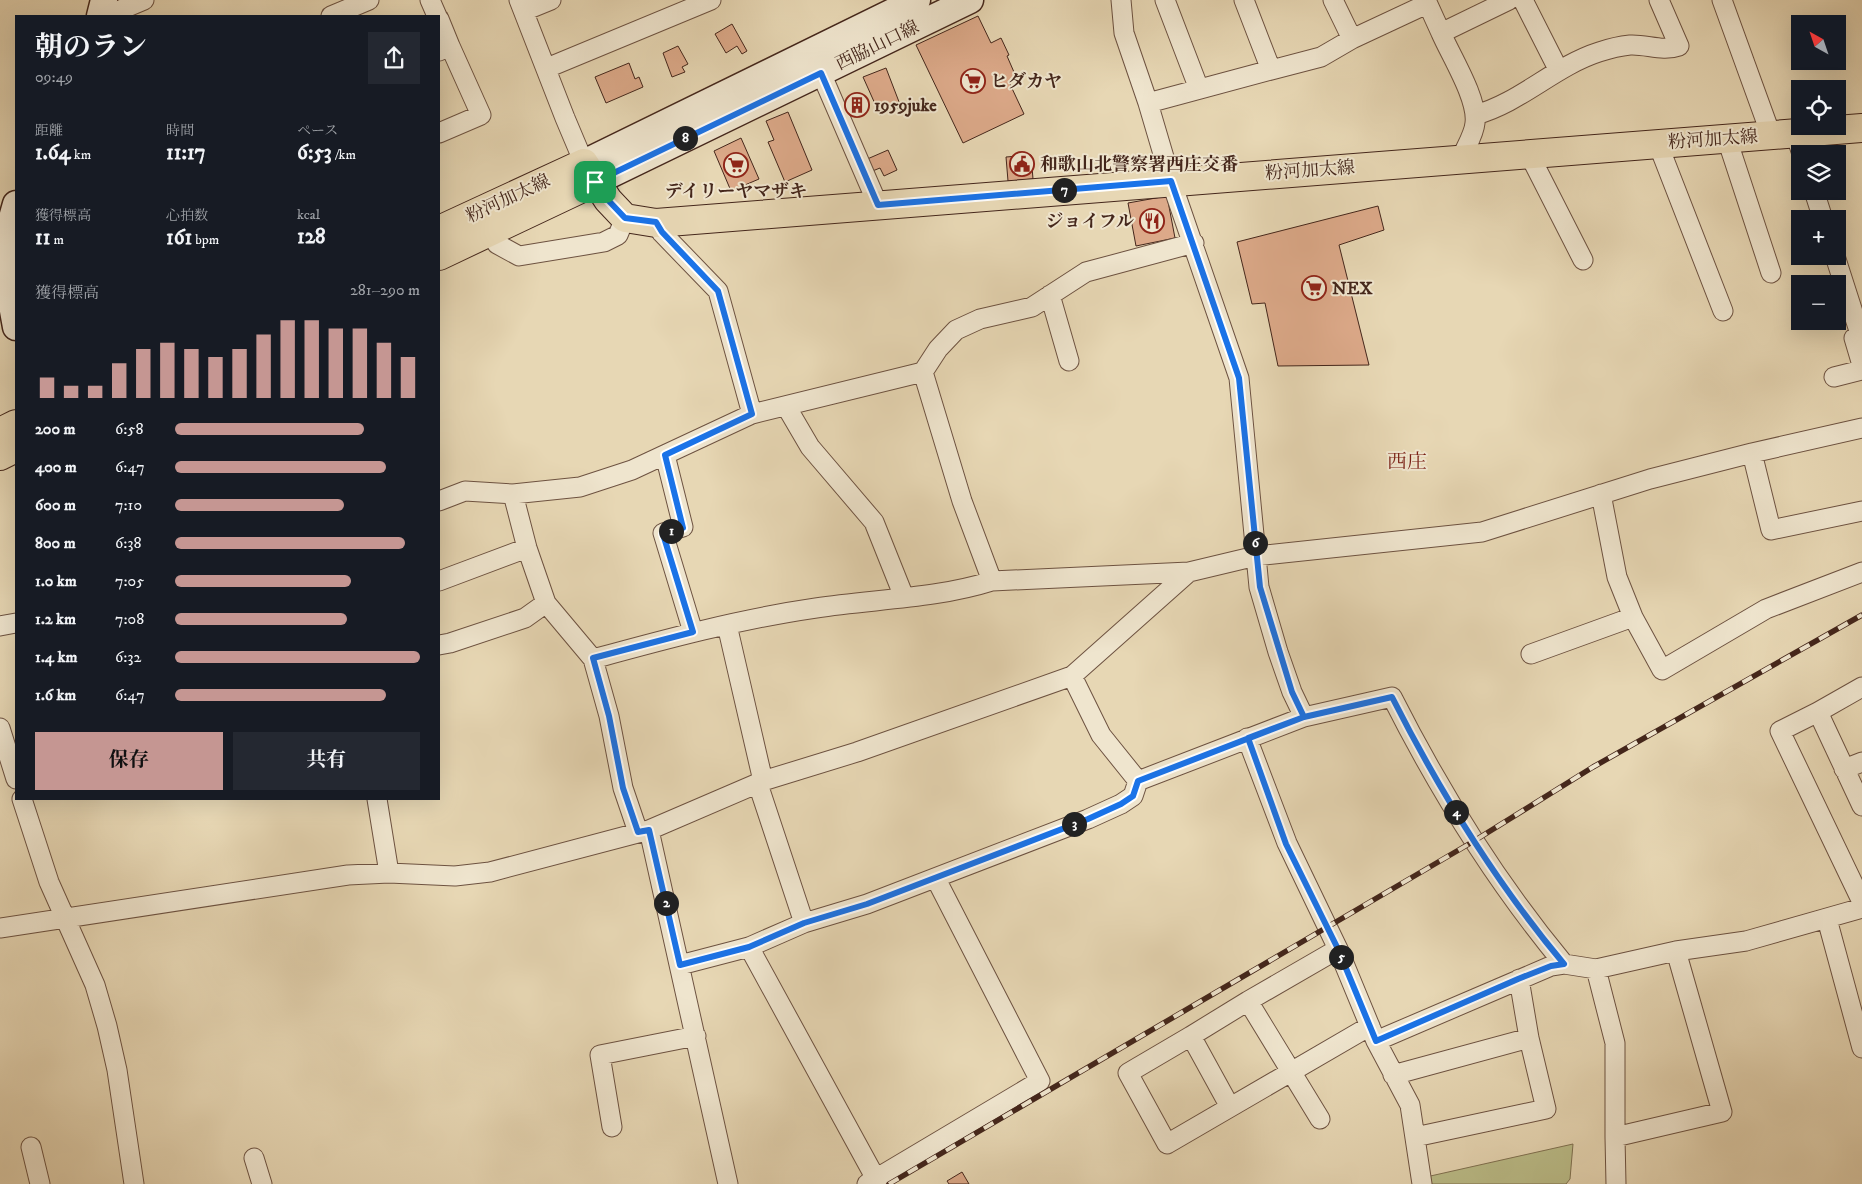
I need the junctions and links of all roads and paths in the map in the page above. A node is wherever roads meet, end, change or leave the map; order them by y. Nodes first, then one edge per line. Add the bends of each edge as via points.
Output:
1 (104, 0) edge
2 (144, 0) edge
3 (369, 0) edge
4 (430, 0) edge
5 (551, 0) edge
6 (711, 0) edge
7 (917, 0) edge
8 (970, 0) edge
9 (1121, 0) edge
10 (1165, 0) edge
11 (1244, 0) edge
12 (1333, 0) edge
13 (1509, 0) edge
14 (1523, 0) edge
15 (1659, 0) edge
16 (1722, 0) edge
17 (1426, 2) edge
18 (521, 5) edge
19 (100, 15) edge
20 (108, 15) edge
21 (334, 15) edge
22 (437, 15) edge
23 (440, 28) edge
24 (1441, 33) junction
25 (1352, 39) junction
26 (444, 48) edge
27 (547, 68) junction
28 (1271, 70) junction
29 (1559, 71) junction
30 (821, 73) junction
31 (1199, 89) junction
32 (1148, 103) junction
33 (1475, 115) junction
34 (1862, 128) edge
35 (440, 134) edge
36 (1727, 139) junction
37 (1789, 141) edge
38 (1658, 144) junction
39 (1529, 154) junction
40 (1461, 159) junction
41 (590, 172) junction
42 (1171, 181) junction
43 (878, 205) junction
44 (15, 208) edge
45 (625, 218) junction
46 (656, 222) junction
47 (440, 230) edge
48 (490, 233) junction
49 (1194, 243) junction
50 (440, 256) edge
51 (1583, 260) dead end
52 (1838, 265) edge
53 (1771, 273) dead end
54 (1050, 295) junction
55 (1723, 311) dead end
56 (15, 322) edge
57 (1069, 361) dead end
58 (1862, 365) edge
59 (1862, 370) edge
60 (923, 372) junction
61 (1834, 377) dead end
62 (786, 406) junction
63 (752, 414) junction
64 (15, 424) edge
65 (1862, 428) edge
66 (0, 432) edge
67 (15, 448) edge
68 (1752, 453) junction
69 (665, 455) junction
70 (0, 456) edge
71 (513, 494) junction
72 (1601, 494) junction
73 (440, 501) edge
74 (1862, 511) edge
75 (527, 548) junction
76 (1256, 556) junction
77 (1189, 572) junction
78 (1862, 572) edge
79 (440, 581) edge
80 (992, 581) junction
81 (904, 597) junction
82 (546, 603) junction
83 (1632, 617) junction
84 (15, 623) edge
85 (727, 625) junction
86 (0, 626) edge
87 (693, 632) junction
88 (440, 645) edge
89 (1530, 654) dead end
90 (593, 658) junction
91 (1072, 676) junction
92 (1862, 687) edge
93 (1818, 712) junction
94 (1304, 717) junction
95 (1, 733) edge
96 (1248, 738) junction
97 (1862, 762) edge
98 (1844, 769) junction
99 (15, 776) edge
100 (1138, 781) junction
101 (761, 782) junction
102 (22, 800) edge
103 (377, 800) edge
104 (1862, 806) edge
105 (644, 831) junction
106 (389, 873) junction
107 (936, 879) junction
108 (1862, 902) edge
109 (1862, 908) edge
110 (64, 916) junction
111 (1827, 919) junction
112 (804, 923) junction
113 (0, 928) edge
114 (749, 947) junction
115 (1338, 949) junction
116 (1676, 951) junction
117 (1564, 964) junction
118 (680, 965) junction
119 (1596, 969) junction
120 (1518, 979) junction
121 (1248, 1001) junction
122 (1373, 1034) junction
123 (696, 1036) junction
124 (1191, 1036) junction
125 (1529, 1038) junction
126 (1862, 1048) edge
127 (1293, 1071) junction
128 (1393, 1075) junction
129 (1230, 1107) junction
130 (1320, 1119) dead end
131 (612, 1127) dead end
132 (1615, 1136) junction
133 (1415, 1137) junction
134 (31, 1147) dead end
135 (254, 1158) dead end
136 (871, 1181) edge
137 (40, 1184) edge
138 (134, 1184) edge
139 (262, 1184) edge
140 (728, 1184) edge
141 (1422, 1184) edge
142 (1616, 1184) edge

1 - 19 street
2 - 20 street
3 - 21 street
4 - 22 street
5 - 18 street
6 - 27 street
7 - 41 street, 西脇山口線
8 - 30 street, 西脇山口線
9 - 32 street via 1124,33
10 - 31 street
11 - 28 street
12 - 25 street
13 - 24 street
14 - 29 street
15 - 29 street via 1679,46 1670,50 1630,45 1599,52
16 - 37 street
17 - 24 street
17 - 25 street
18 - 27 street
23 - 26 street
24 - 33 street
25 - 28 street via 1321,56
26 - 35 street via 480,115
27 - 41 street
28 - 31 street
29 - 33 street via 1490,110
30 - 41 street, 西脇山口線
30 - 43 street
31 - 32 street
32 - 42 street
33 - 40 street via 1475,125
34 - 37 main road, 粉河加太線
36 - 37 main road, 粉河加太線
36 - 38 main road, 粉河加太線
36 - 53 street
38 - 39 main road, 粉河加太線
38 - 55 street
39 - 40 main road, 粉河加太線
39 - 51 street
40 - 42 main road, 粉河加太線
41 - 45 main road via 608,200
41 - 47 main road, 粉河加太線
41 - 48 main road, 粉河加太線
42 - 43 main road, 粉河加太線
42 - 49 street
43 - 46 main road, 粉河加太線
44 - 56 street via 6,239
45 - 46 main road, 粉河加太線
45 - 48 street via 618,235 604,242 519,256 497,244
46 - 63 street via 718,291
48 - 50 main road, 粉河加太線
49 - 54 street via 1086,272
49 - 76 street via 1239,378
52 - 58 street via 1861,337 1854,338
54 - 57 street
54 - 60 street via 1032,307 980,319 956,330
59 - 61 street
60 - 62 street
60 - 80 street via 962,500
62 - 63 street
62 - 81 street via 810,447 874,522
63 - 69 street
64 - 66 main road
65 - 68 street
67 - 70 main road
68 - 72 street
68 - 74 street via 1771,530
69 - 71 street via 580,487
69 - 87 street via 683,528 663,534
71 - 73 street via 465,491
71 - 75 street
72 - 76 street via 1482,532
72 - 83 street via 1617,577
75 - 79 street
75 - 82 street
76 - 77 street
76 - 94 street via 1260,587 1278,652
77 - 80 street
77 - 91 street
78 - 83 street via 1766,609 1662,670
80 - 81 street via 964,590
81 - 85 street via 815,608
82 - 88 street via 525,618
82 - 90 street
83 - 89 street
84 - 86 street
85 - 87 street
85 - 101 street
87 - 90 street
90 - 105 street via 609,716 623,788
91 - 100 street via 1101,735
91 - 101 street via 857,752
92 - 93 street
93 - 98 street
93 - 108 street via 1780,731
94 - 96 street
94 - 117 street via 1392,697 1420,753 1474,840 1535,930
95 - 99 street
96 - 100 street
96 - 115 street via 1286,844
97 - 98 street
98 - 104 street
100 - 107 street via 1133,796 1121,804
101 - 105 street
101 - 112 street
102 - 110 street via 49,882
103 - 106 street
105 - 106 street via 490,872 455,876
105 - 118 street
106 - 110 street via 348,874
107 - 112 street
107 - 136 street via 1040,1081
109 - 111 street
110 - 113 street
110 - 138 street via 95,985 107,1026
111 - 116 street via 1746,941
111 - 126 street
112 - 114 street
114 - 118 street
114 - 136 street
115 - 121 street
115 - 122 street
116 - 119 street
116 - 132 street via 1722,1112
117 - 119 street
117 - 120 street
118 - 123 street
119 - 132 street via 1615,1044
120 - 122 street
120 - 125 street
121 - 124 street
121 - 127 street
122 - 127 street
122 - 128 street
123 - 131 street via 600,1055
123 - 140 street
124 - 129 street
124 - 129 street via 1128,1073 1167,1144
125 - 128 street
125 - 133 street via 1546,1109
127 - 129 street
127 - 130 street
128 - 133 street via 1410,1105
132 - 142 street
133 - 141 street
134 - 137 street
135 - 139 street

